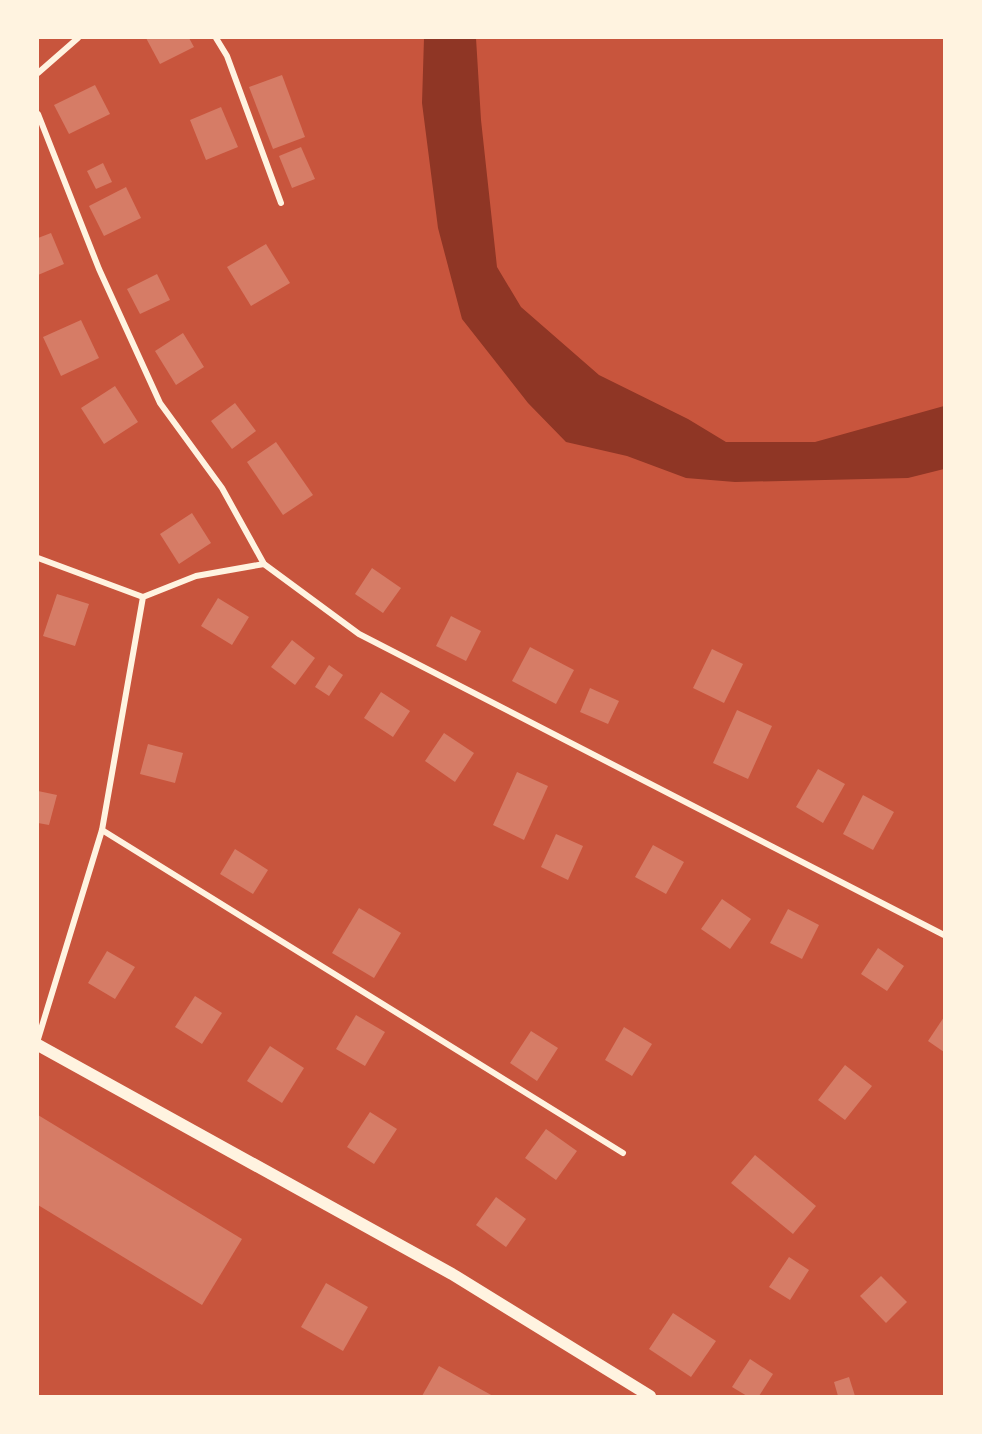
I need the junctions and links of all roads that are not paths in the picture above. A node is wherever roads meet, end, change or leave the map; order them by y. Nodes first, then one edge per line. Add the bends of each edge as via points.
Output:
1 (78, 38) edge
2 (216, 38) edge
3 (38, 73) edge
4 (38, 114) edge
5 (281, 203) dead end
6 (38, 558) edge
7 (264, 564) junction
8 (143, 597) junction
9 (102, 830) junction
10 (945, 934) edge
11 (38, 1039) edge
12 (38, 1045) edge
13 (623, 1153) dead end
14 (650, 1396) edge

1 - 3 street
2 - 5 street via 227,56
4 - 7 street via 99,269 160,403 222,488
6 - 8 street
7 - 8 street via 196,576
7 - 10 street via 359,634
8 - 9 street
9 - 11 street
9 - 13 street
12 - 14 main road via 452,1274

